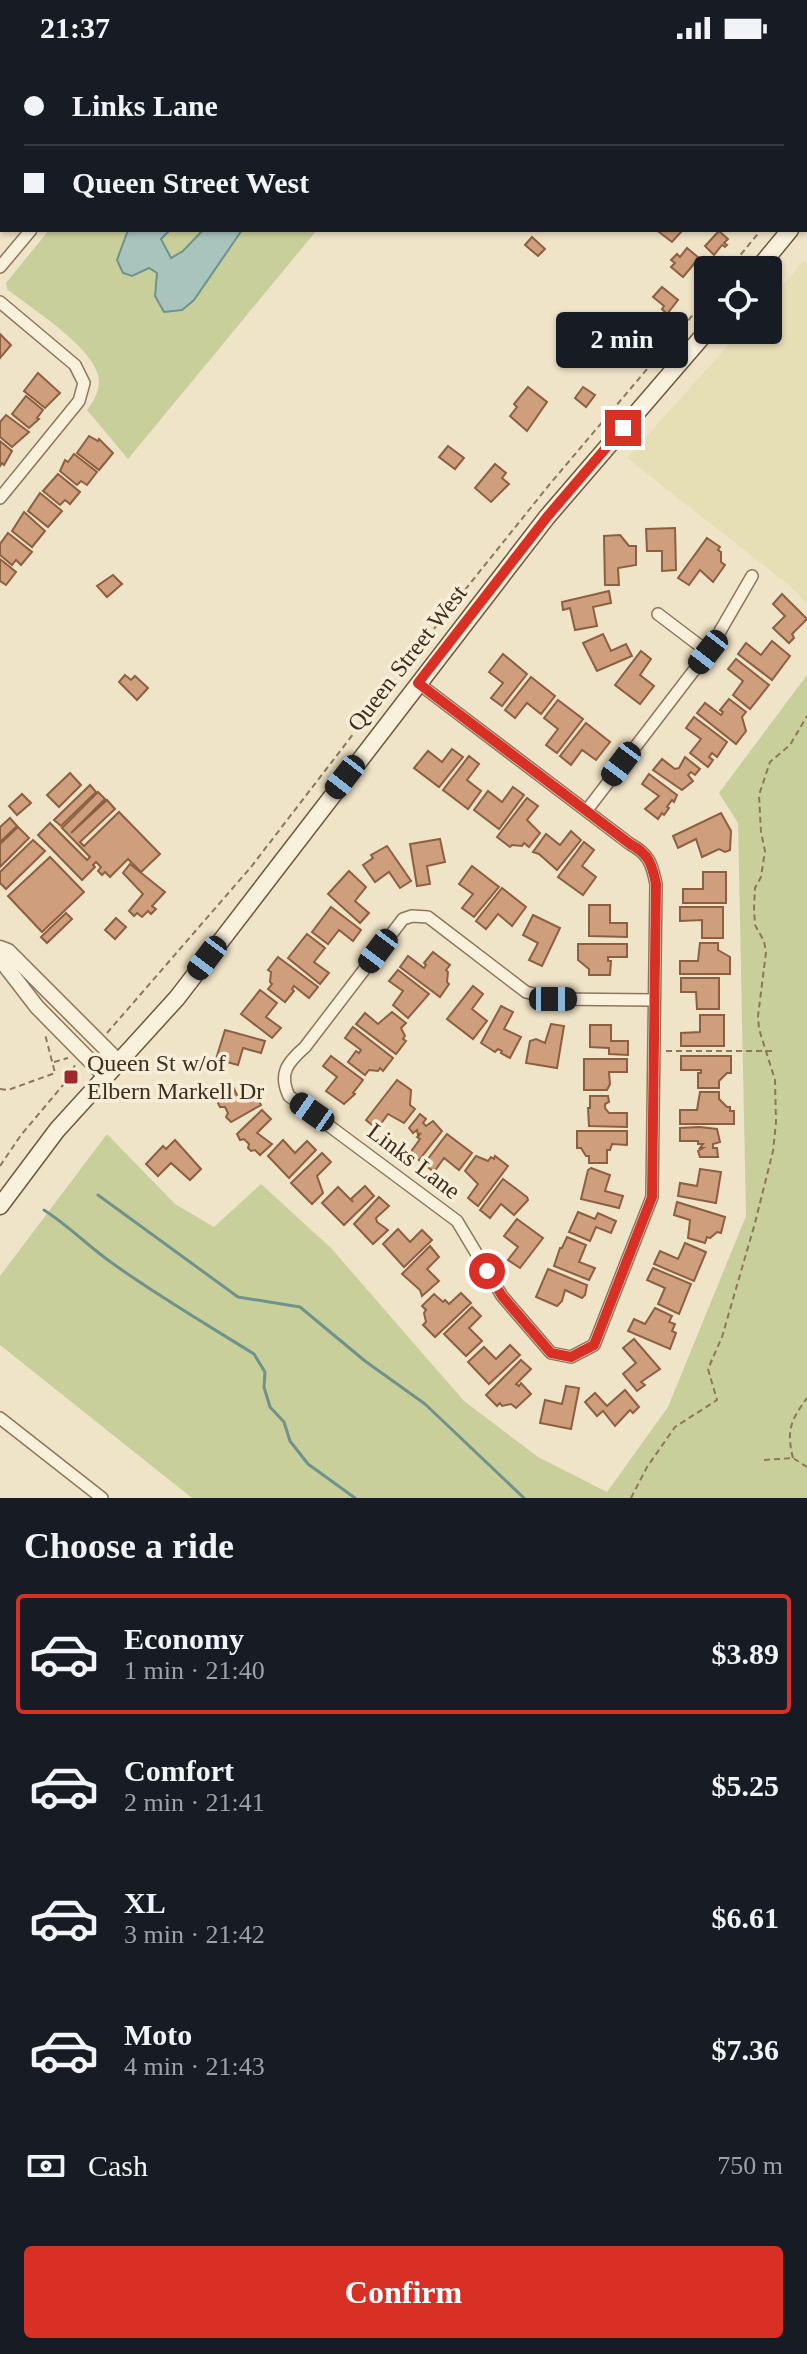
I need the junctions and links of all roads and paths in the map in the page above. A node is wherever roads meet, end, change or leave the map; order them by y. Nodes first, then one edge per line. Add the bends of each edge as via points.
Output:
1 (29, 232) edge
2 (759, 232) edge
3 (788, 232) edge
4 (740, 256) edge
5 (769, 256) edge
6 (0, 267) edge
7 (0, 302) edge
8 (694, 314) edge
9 (696, 344) edge
10 (0, 498) edge
11 (752, 576) dead end
12 (658, 614) dead end
13 (708, 652) junction
14 (418, 683) junction
15 (807, 716) edge
16 (587, 810) junction
17 (0, 948) edge
18 (0, 959) edge
19 (653, 1000) junction
20 (111, 1029) dead end
21 (45, 1033) dead end
22 (653, 1051) junction
23 (775, 1051) dead end
24 (765, 1052) junction
25 (68, 1058) dead end
26 (53, 1062) junction
27 (119, 1062) junction
28 (75, 1065) dead end
29 (106, 1077) junction
30 (0, 1089) edge
31 (0, 1166) edge
32 (0, 1206) edge
33 (807, 1398) edge
34 (0, 1418) edge
35 (793, 1458) junction
36 (764, 1460) dead end
37 (807, 1467) edge
38 (102, 1498) edge
39 (631, 1498) edge

1 - 6 street
2 - 4 path
3 - 5 main road
7 - 10 street via 75,365 84,383 79,401
8 - 20 path via 463,592 251,867
9 - 14 main road, Queen Street West via 547,517
11 - 13 street
12 - 13 street
13 - 16 street
14 - 16 street, Links Lane
14 - 27 main road, Queen Street West via 177,998
15 - 24 path via 790,745 770,762 759,795 765,851 754,908 755,925 766,945 758,1016
16 - 19 street, Links Lane via 652,863
17 - 27 street
18 - 29 street via 37,1007
19 - 22 street, Links Lane
19 - 22 street, Links Lane via 553,999 526,992 428,917 412,916 403,919 292,1058 283,1084 289,1096 457,1221 502,1296 551,1353 571,1357 594,1345 652,1197
21 - 26 path
22 - 24 path
23 - 24 path
24 - 39 path via 777,1094 773,1151 722,1337 708,1369 717,1400 675,1427
25 - 26 path
26 - 30 path via 55,1073
27 - 29 main road, Queen Street West
28 - 31 path
29 - 32 main road, Queen Street West
33 - 35 path via 791,1420
34 - 38 street
35 - 36 path
35 - 37 path

